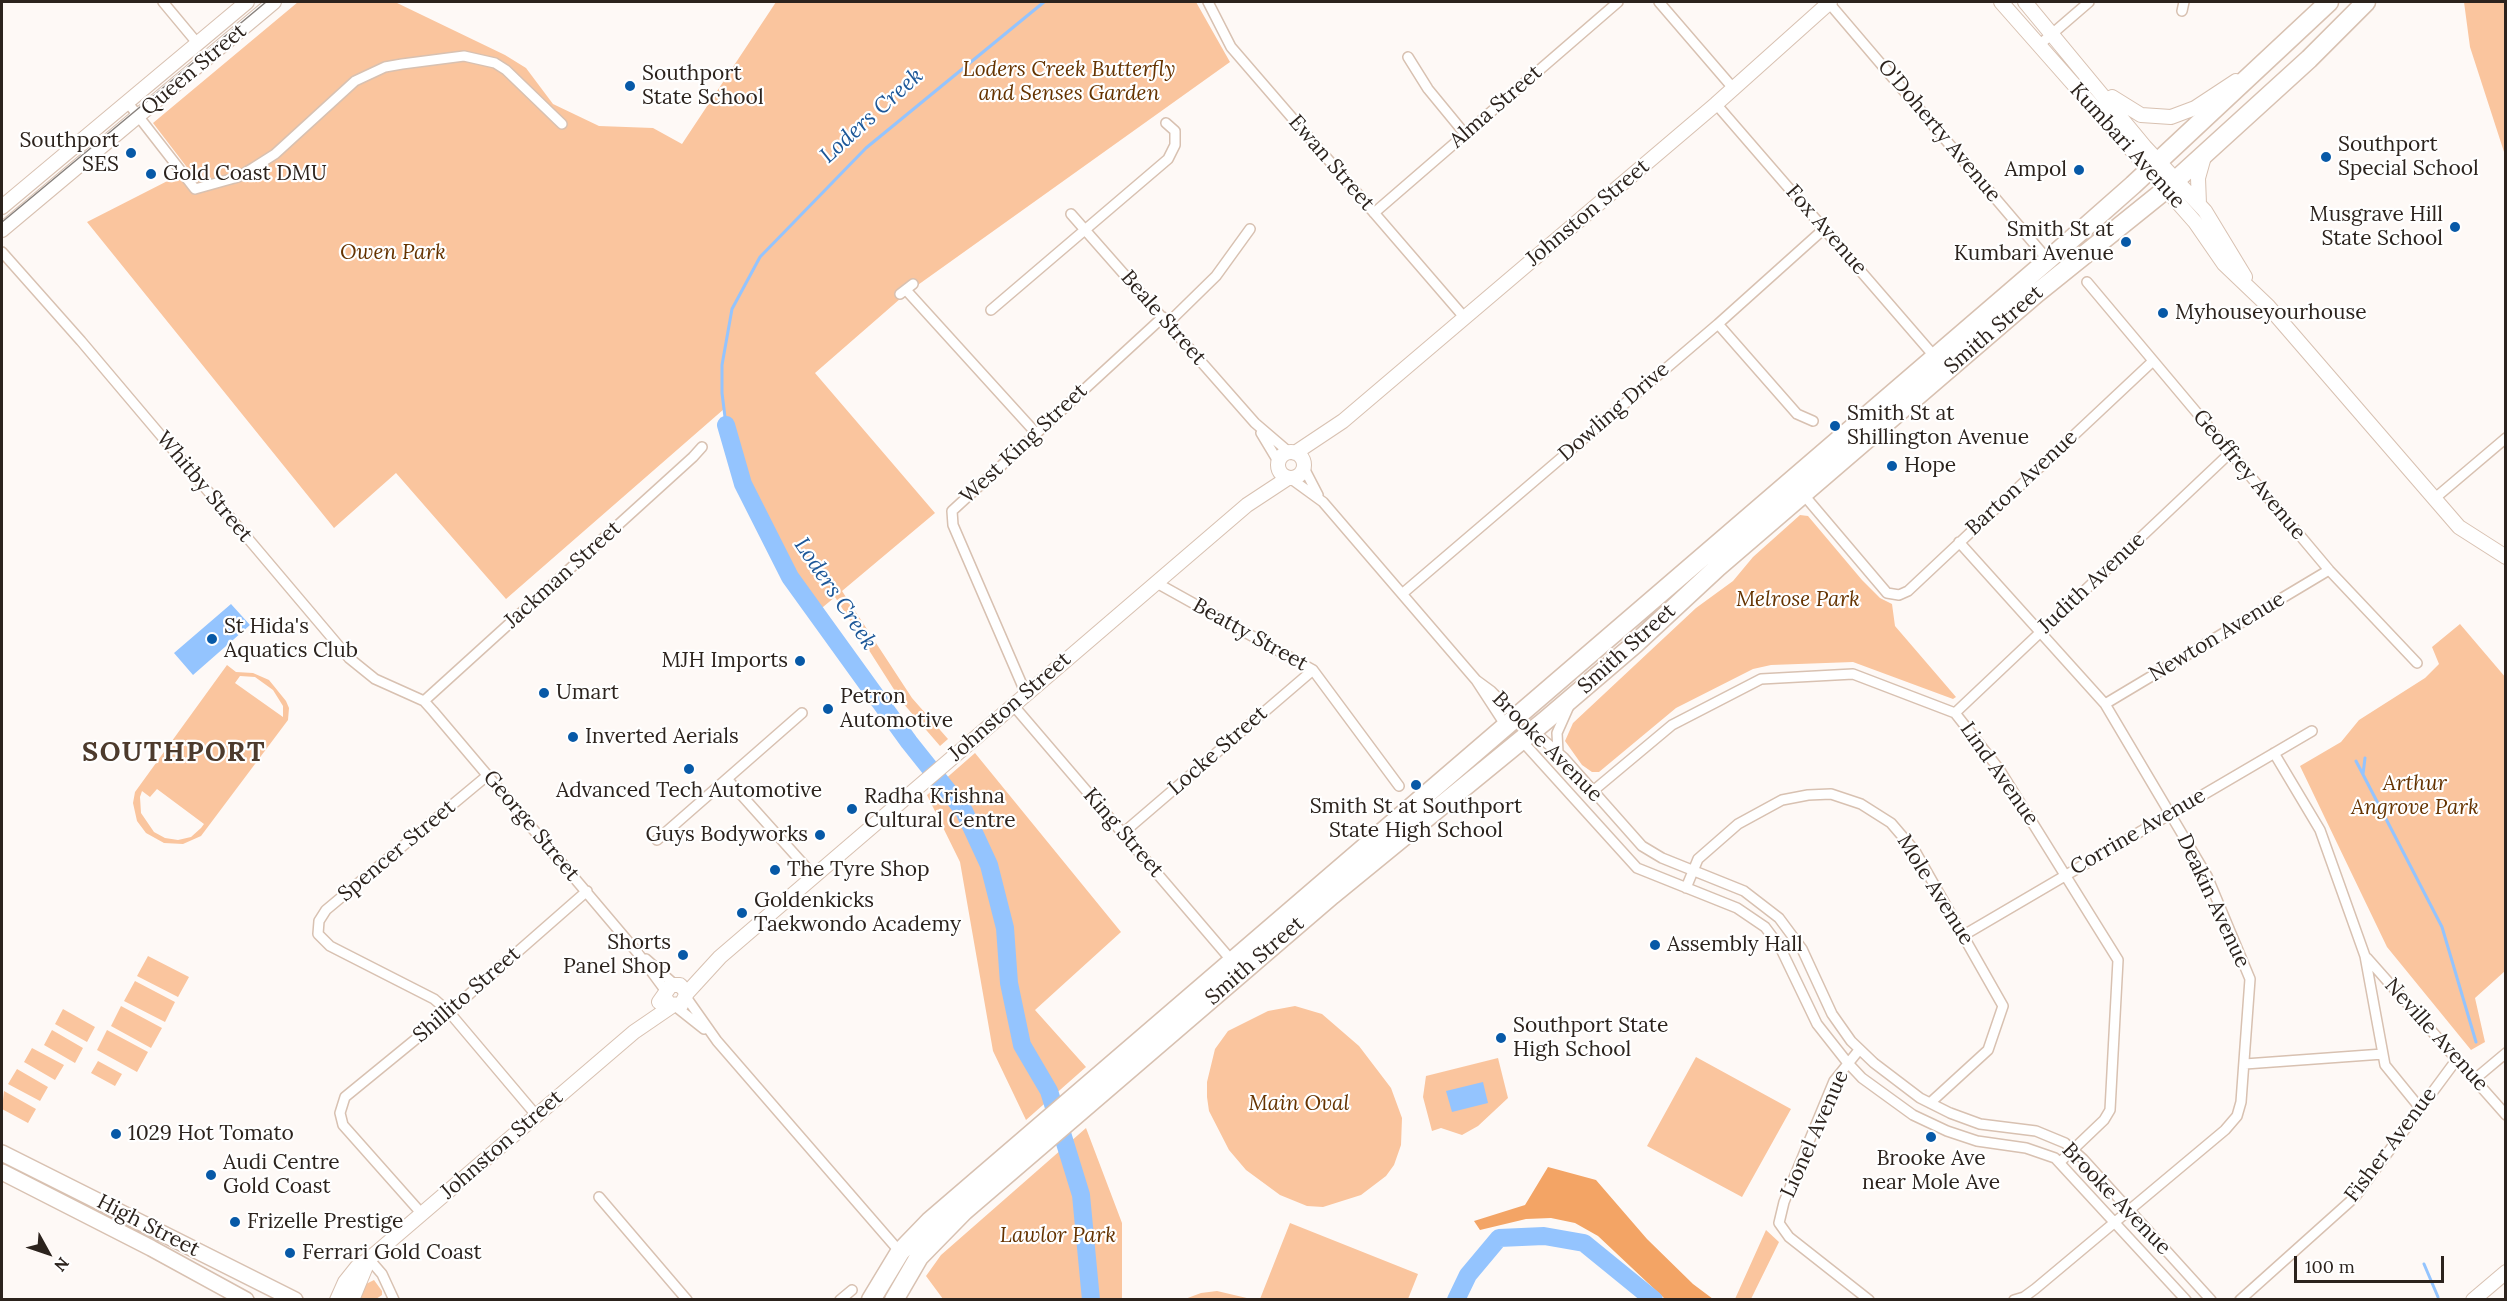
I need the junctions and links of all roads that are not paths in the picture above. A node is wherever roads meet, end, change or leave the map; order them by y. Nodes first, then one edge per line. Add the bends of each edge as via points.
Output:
1 (163, 2) edge
2 (247, 2) edge
3 (274, 2) edge
4 (1208, 2) edge
5 (1618, 2) edge
6 (1659, 2) edge
7 (1830, 2) edge
8 (2001, 2) edge
9 (2025, 2) edge
10 (2089, 2) edge
11 (2329, 2) edge
12 (2366, 2) edge
13 (2053, 33) junction
14 (198, 44) junction
15 (2038, 46) junction
16 (1408, 57) dead end
17 (2272, 57) junction
18 (2096, 84) junction
19 (1733, 88) junction
20 (128, 104) junction
21 (1716, 104) junction
22 (139, 117) junction
23 (1166, 123) dead end
24 (562, 124) dead end
25 (1465, 134) junction
26 (2206, 151) junction
27 (2153, 166) junction
28 (2171, 184) junction
29 (2199, 204) junction
30 (2, 207) edge
31 (1374, 213) junction
32 (1071, 214) dead end
33 (1825, 228) junction
34 (1250, 229) dead end
35 (2, 230) edge
36 (1085, 230) junction
37 (2, 252) edge
38 (2048, 260) junction
39 (2087, 282) dead end
40 (906, 289) dead end
41 (2252, 289) junction
42 (991, 310) dead end
43 (1464, 317) junction
44 (1166, 319) junction
45 (1718, 324) junction
46 (1935, 357) junction
47 (2153, 362) junction
48 (1813, 421) dead end
49 (1255, 423) junction
50 (1035, 432) junction
51 (2505, 438) edge
52 (702, 447) dead end
53 (2230, 453) junction
54 (1298, 460) junction
55 (1279, 464) junction
56 (1289, 478) junction
57 (1803, 494) junction
58 (2434, 499) junction
59 (1323, 502) junction
60 (1246, 505) junction
61 (1959, 542) junction
62 (2505, 557) edge
63 (2330, 570) junction
64 (1155, 582) junction
65 (1402, 594) junction
66 (2040, 632) junction
67 (2417, 663) dead end
68 (1313, 670) junction
69 (1476, 680) joint
70 (1026, 694) junction
71 (1575, 695) junction
72 (424, 701) junction
73 (2105, 704) junction
74 (1013, 705) junction
75 (802, 713) dead end
76 (1955, 713) junction
77 (1512, 721) junction
78 (2312, 731) dead end
79 (1527, 736) junction
80 (1558, 752) junction
81 (2274, 753) junction
82 (488, 775) junction
83 (728, 780) junction
84 (1399, 786) dead end
85 (1593, 791) junction
86 (2171, 814) junction
87 (1123, 833) junction
88 (657, 840) dead end
89 (1692, 869) junction
90 (2066, 874) junction
91 (814, 876) junction
92 (1686, 888) junction
93 (587, 891) junction
94 (1964, 935) junction
95 (2366, 956) junction
96 (1232, 961) junction
97 (675, 995) junction
98 (449, 1012) junction
99 (717, 1041) junction
100 (1859, 1050) junction
101 (2505, 1053) edge
102 (2383, 1054) junction
103 (2457, 1059) junction
104 (1847, 1062) junction
105 (2245, 1064) junction
106 (2475, 1079) junction
107 (1930, 1103) junction
108 (1076, 1105) junction
109 (2420, 1108) junction
110 (536, 1115) junction
111 (2505, 1115) edge
112 (1039, 1137) junction
113 (2072, 1148) junction
114 (2, 1153) edge
115 (2060, 1162) junction
116 (2, 1172) edge
117 (599, 1197) dead end
118 (2130, 1210) junction
119 (422, 1214) junction
120 (2115, 1221) junction
121 (900, 1252) junction
122 (369, 1259) junction
123 (2505, 1272) edge
124 (852, 1290) dead end
125 (246, 1299) edge
126 (295, 1299) edge
127 (337, 1299) edge
128 (352, 1299) edge
129 (394, 1299) edge
130 (687, 1299) edge
131 (840, 1299) edge
132 (872, 1299) edge
133 (894, 1299) edge
134 (1869, 1299) edge
135 (2014, 1299) edge
136 (2186, 1299) edge
137 (2211, 1299) edge
138 (2240, 1299) edge
139 (2473, 1299) edge

1 - 14 street
2 - 14 street, Queen Street
3 - 22 street, Queen Street
4 - 31 street, Ewan Street via 1231,47
5 - 25 street, Alma Street
6 - 19 street
7 - 19 street, Johnston Street
7 - 38 street, O'Doherty Avenue
8 - 15 street, Kumbari Avenue
9 - 13 street, Kumbari Avenue
10 - 13 street
11 - 17 highway, Smith Street
12 - 26 highway, Smith Street
13 - 15 street
13 - 18 street, Kumbari Avenue
14 - 20 street, Queen Street
15 - 27 street, Kumbari Avenue
16 - 25 street
17 - 18 street via 2199,105 2171,117 2134,112
17 - 27 highway, Smith Street
18 - 27 street, Kumbari Avenue
19 - 21 street, Johnston Street
20 - 22 street
20 - 30 street, Queen Street
21 - 33 street, Fox Avenue
21 - 43 street, Johnston Street
22 - 24 street via 195,189 238,177 253,168 275,154 355,81 394,66 464,56 495,63
22 - 35 street, Queen Street
23 - 36 street via 1175,131 1175,145 1168,159
25 - 31 street, Alma Street
26 - 28 highway, Smith Street
26 - 29 street via 2198,178
27 - 28 street, Kumbari Avenue
27 - 38 highway, Smith Street
28 - 29 street, Kumbari Avenue
28 - 41 street, Kumbari Avenue via 2224,264
28 - 57 highway, Smith Street
29 - 41 street, Kumbari Avenue via 2216,225
31 - 43 street, Ewan Street
32 - 36 street, Beale Street
33 - 45 street, Dowling Drive
33 - 46 street, Fox Avenue
34 - 44 street, West King Street via 1216,276
36 - 42 street
36 - 44 street, Beale Street
37 - 72 street, Whitby Street via 349,658 375,680
38 - 46 highway, Smith Street
39 - 47 street, Geoffrey Avenue
40 - 50 street
41 - 58 street, Kumbari Avenue
43 - 54 street, Johnston Street
44 - 49 street, Beale Street
44 - 50 street, West King Street
45 - 48 street via 1797,414
45 - 65 street, Dowling Drive
46 - 77 highway, Smith Street
47 - 53 street, Geoffrey Avenue
47 - 61 street, Barton Avenue
49 - 54 street, Beale Street
49 - 55 street, Beale Street
50 - 70 street, West King Street via 952,511 953,525
51 - 58 street
52 - 72 street, Jackman Street
53 - 63 street, Geoffrey Avenue
53 - 66 street, Judith Avenue
54 - 55 street via 1283,456
54 - 56 street via 1297,476
54 - 59 street, Beale Street
55 - 56 street via 1281,473
55 - 60 street, Johnston Street
56 - 59 street, Beale Street
56 - 60 street, Johnston Street
57 - 61 street, Barton Avenue via 1887,593 1899,595 1908,591
57 - 71 highway, Smith Street
58 - 62 street, Kumbari Avenue via 2459,527
59 - 65 street, Beale Street
60 - 64 street, Johnston Street
61 - 66 street, Deakin Avenue
63 - 67 street, Geoffrey Avenue
63 - 73 street, Newton Avenue
64 - 68 street, Beatty Street
64 - 70 street, Johnston Street
65 - 69 street, Beale Street
66 - 73 street, Deakin Avenue
66 - 76 street, Judith Avenue
68 - 84 street, Beatty Street
68 - 87 street, Locke Street
69 - 77 street, Brooke Avenue via 1491,691
70 - 74 street, Johnston Street
71 - 79 highway, Smith Street
71 - 80 street via 1559,728
72 - 82 street, George Street
73 - 86 street, Deakin Avenue
74 - 87 street, King Street
74 - 91 street, Johnston Street
75 - 83 street
76 - 85 street, Lind Avenue via 1859,675 1761,679 1671,725
76 - 90 street, Lind Avenue via 1999,769
77 - 79 highway, Brooke Avenue
77 - 96 highway, Smith Street
78 - 81 street, Corrine Avenue
79 - 80 street, Brooke Avenue
79 - 92 street, Brooke Avenue via 1634,864
79 - 108 highway, Smith Street
80 - 85 street, Brooke Avenue
81 - 86 street, Corrine Avenue
81 - 95 street, Neville Avenue via 2320,830
82 - 93 street, George Street
82 - 98 street, Spencer Street via 326,910 319,921 318,934 330,946 434,999
83 - 88 street
83 - 91 street
85 - 89 street, Brooke Avenue via 1642,846
86 - 90 street, Corrine Avenue
86 - 105 street, Deakin Avenue via 2206,876 2250,979
87 - 96 street, King Street
89 - 92 street, Mole Avenue
89 - 94 street, Mole Avenue via 1738,824 1782,800 1820,794 1846,798 1875,811 1907,840
89 - 100 street, Brooke Avenue via 1744,891 1779,918 1799,944 1832,1014
90 - 94 street, Corrine Avenue
90 - 113 street, Lind Avenue via 2118,960 2110,1110
91 - 97 street, Johnston Street
92 - 104 street, Brooke Avenue via 1743,911 1769,932 1813,1017
93 - 97 street, George Street
93 - 98 street, Shillito Street
94 - 107 street, Mole Avenue via 2003,1006 1988,1050
95 - 102 street, Neville Avenue
95 - 103 street, Neville Avenue
96 - 108 highway, Smith Street
97 - 99 street, George Street
97 - 99 street, George Street
97 - 110 street, Johnston Street
98 - 110 street
98 - 119 street, Shillito Street via 345,1097 340,1113 343,1125
99 - 121 street, George Street
100 - 104 street, Lionel Avenue
100 - 107 street, Brooke Avenue
101 - 106 street
102 - 105 street
102 - 109 street, Neville Avenue via 2385,1065
103 - 106 street, Neville Avenue
103 - 109 street, Fisher Avenue
104 - 115 street, Brooke Avenue via 1894,1102 1923,1120 1969,1139 2036,1150
104 - 134 street, Lionel Avenue via 1834,1081 1779,1223 1789,1237
105 - 118 street, Deakin Avenue via 2237,1116
106 - 111 street, Neville Avenue
107 - 113 street, Brooke Avenue via 1972,1121 2044,1133
108 - 112 highway, Smith Street
109 - 138 street, Fisher Avenue via 2355,1197
110 - 119 street, Johnston Street
112 - 121 highway, Smith Street via 930,1221
112 - 133 highway, Smith Street via 931,1243 909,1269
113 - 115 street, Lind Avenue
113 - 118 street, Brooke Avenue
114 - 126 main road, High Street
115 - 120 street, Brooke Avenue
116 - 125 main road, High Street
117 - 130 street
118 - 120 street, Deakin Avenue
118 - 137 street, Brooke Avenue
119 - 122 street, Johnston Street
120 - 135 street, Deakin Avenue via 2028,1295
120 - 136 street, Brooke Avenue
121 - 132 highway, Smith Street
122 - 127 street, Johnston Street via 350,1274
122 - 128 street, Johnston Street
122 - 129 street via 382,1274
123 - 139 street
124 - 131 street

